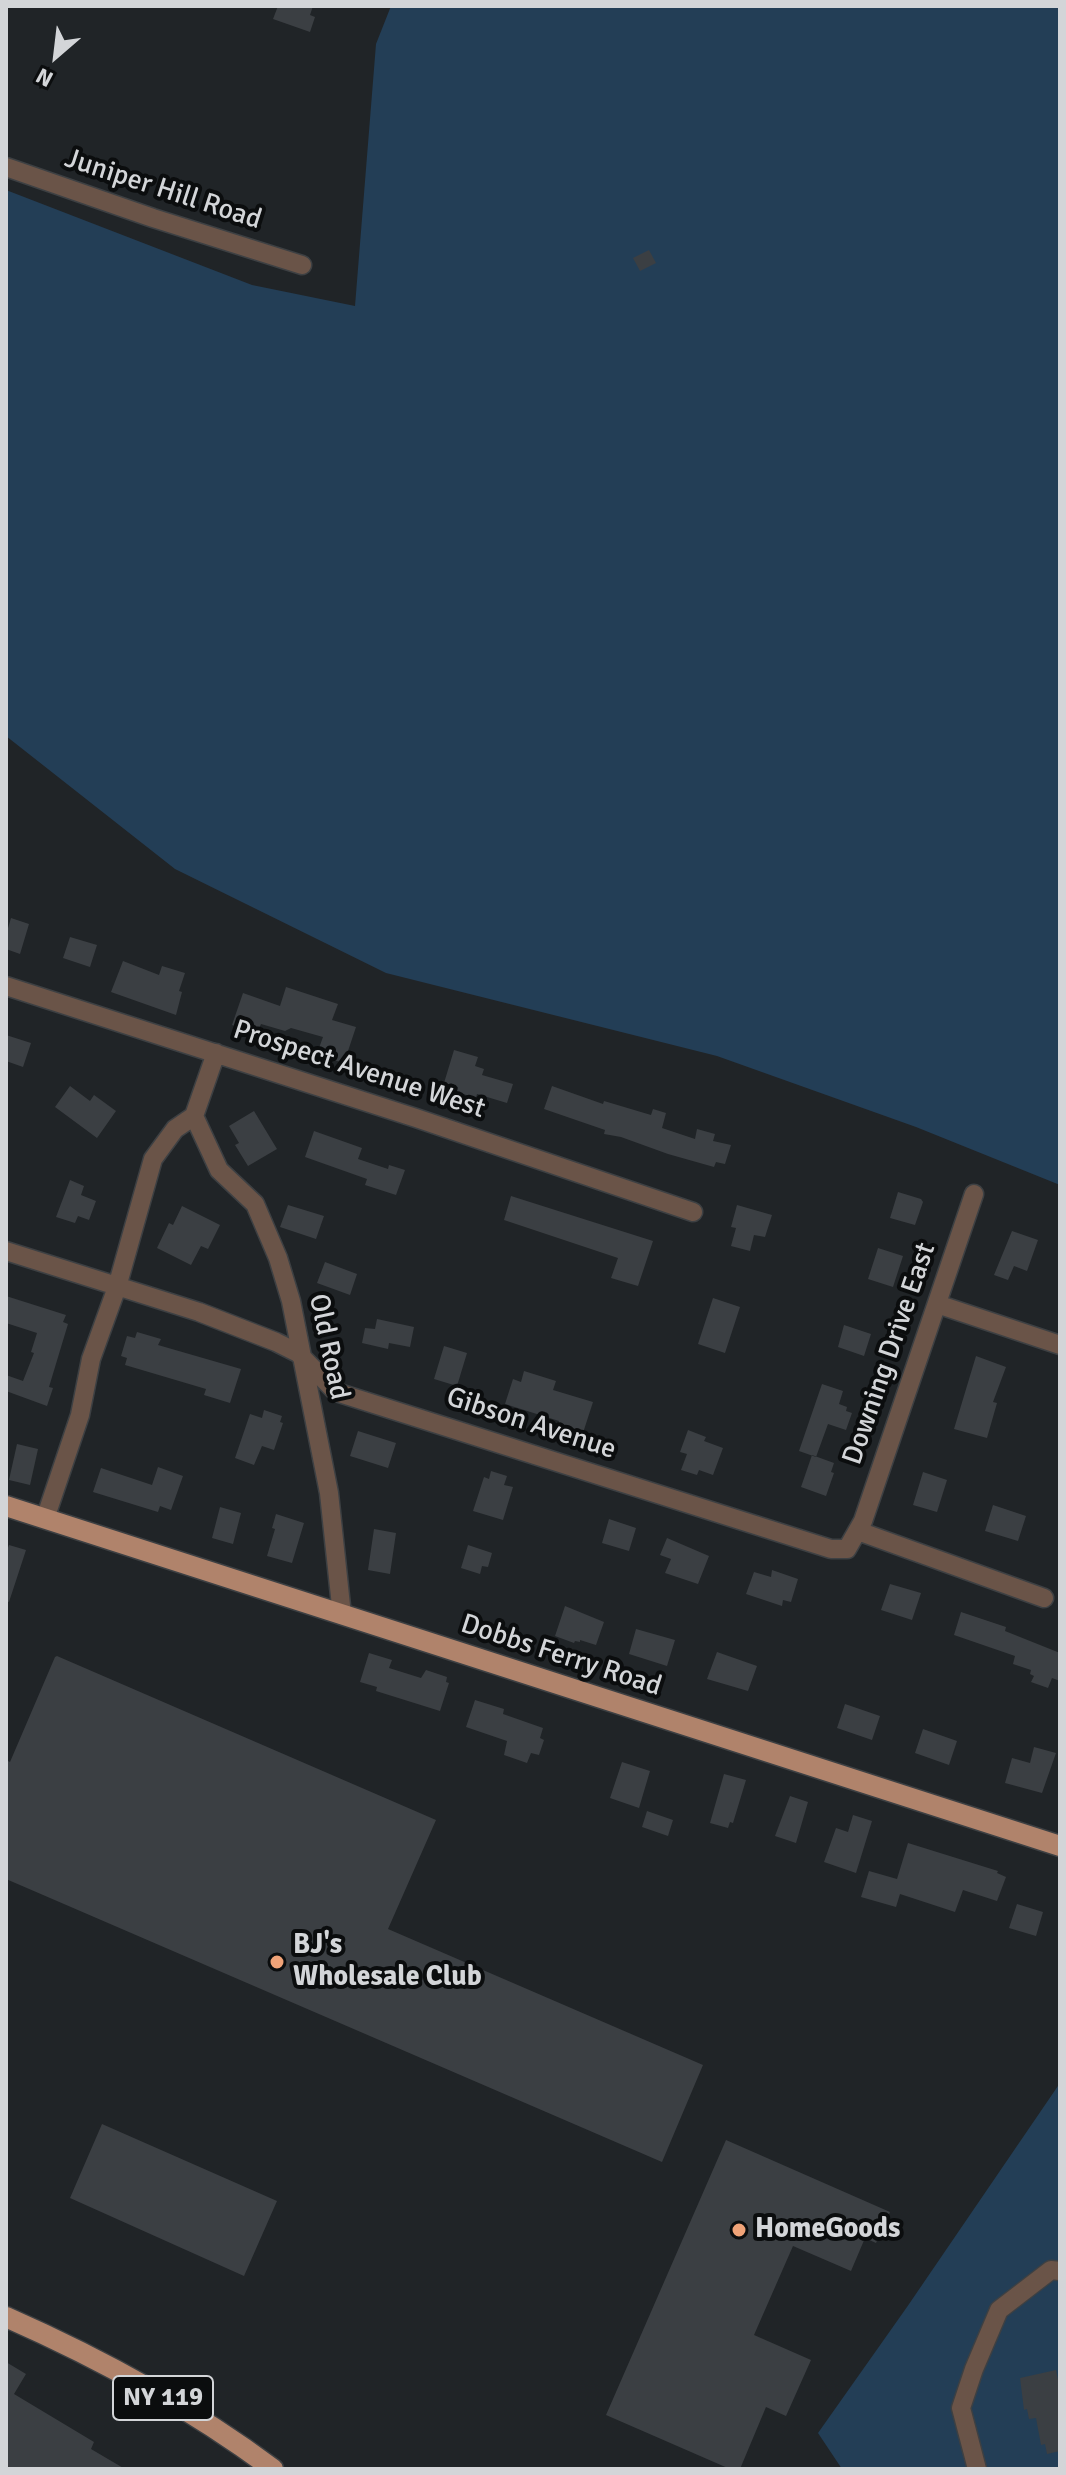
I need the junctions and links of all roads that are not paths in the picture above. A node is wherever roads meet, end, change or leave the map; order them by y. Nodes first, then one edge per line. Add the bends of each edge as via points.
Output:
1 (6, 167) edge
2 (302, 265) dead end
3 (6, 986) edge
4 (216, 1053) junction
5 (194, 1116) junction
6 (974, 1194) dead end
7 (693, 1212) dead end
8 (6, 1251) edge
9 (117, 1287) junction
10 (937, 1304) junction
11 (1060, 1345) edge
12 (302, 1358) junction
13 (6, 1506) edge
14 (45, 1519) junction
15 (858, 1531) junction
16 (1044, 1598) dead end
17 (342, 1615) junction
18 (1060, 1846) edge
19 (1060, 2271) edge
20 (6, 2317) edge
21 (273, 2469) edge
22 (977, 2469) edge

1 - 2 street, Juniper Hill Road
3 - 4 street, Prospect Avenue West
4 - 5 street
4 - 7 street, Prospect Avenue West
5 - 9 street via 175,1129 153,1159
5 - 12 street, Old Road via 219,1170 255,1204 278,1258
6 - 10 street, Downing Drive East
8 - 9 street, Gibson Avenue
9 - 12 street, Gibson Avenue via 199,1312 276,1342
9 - 14 street
10 - 11 street
10 - 15 street, Downing Drive East
12 - 15 street, Gibson Avenue via 336,1392 831,1549 847,1549
12 - 17 street, Old Road via 329,1493
13 - 14 main road, Dobbs Ferry Road
14 - 17 main road, Dobbs Ferry Road
15 - 16 street
17 - 18 main road, Dobbs Ferry Road
19 - 22 street via 1051,2270 999,2310 961,2408
20 - 21 main road, NY 119 via 141,2385

